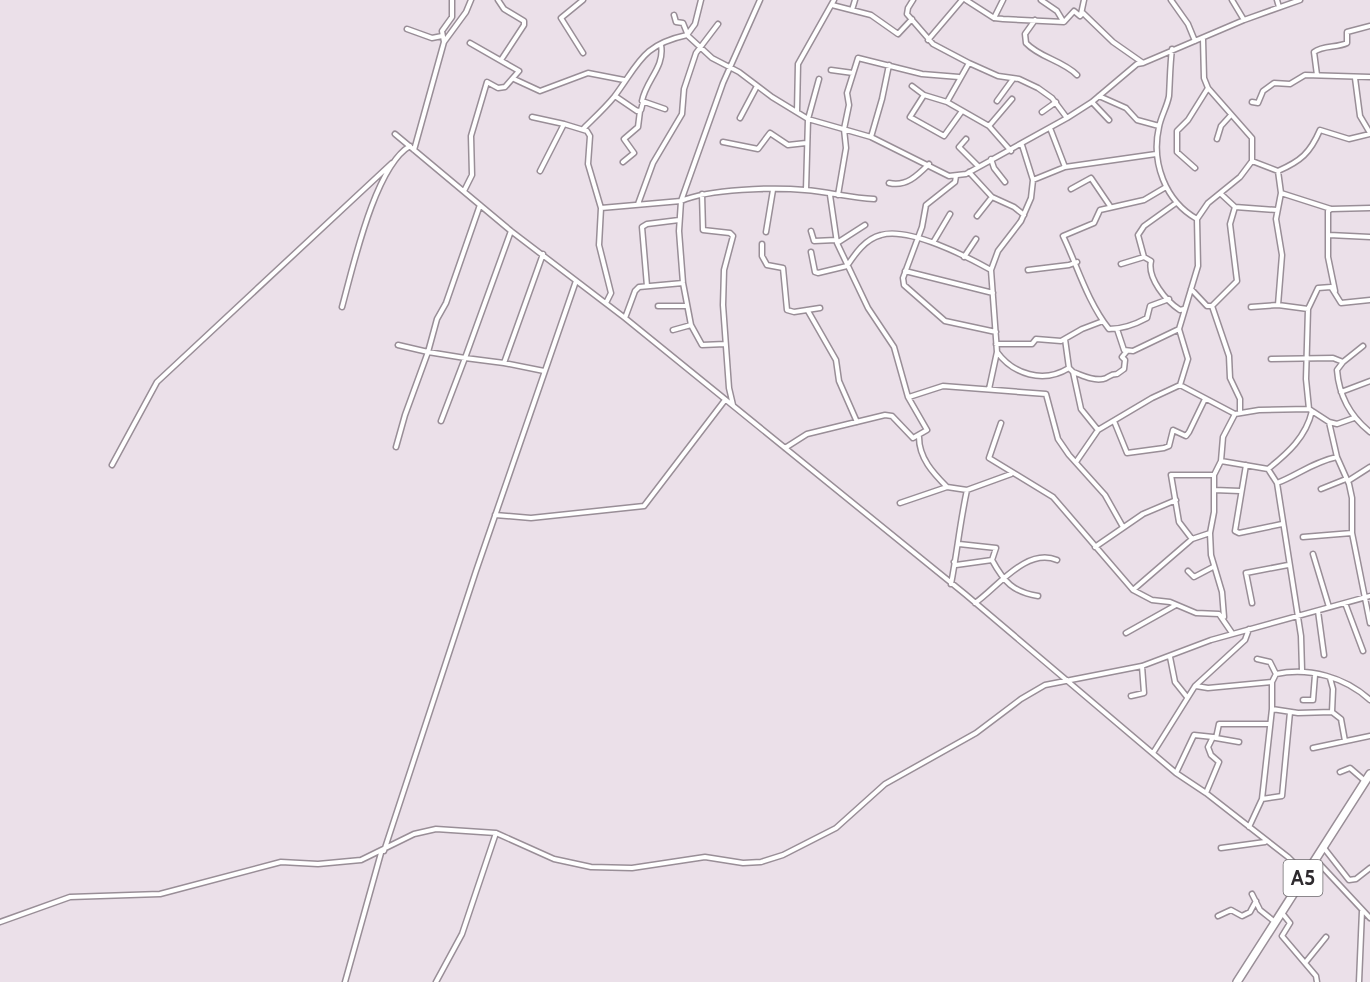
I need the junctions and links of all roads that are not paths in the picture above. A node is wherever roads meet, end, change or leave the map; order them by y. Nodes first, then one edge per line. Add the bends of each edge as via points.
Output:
1 (452, 0) edge
2 (471, 0) edge
3 (498, 0) edge
4 (583, 0) edge
5 (701, 0) edge
6 (760, 0) edge
7 (855, 0) edge
8 (913, 0) edge
9 (967, 0) edge
10 (1003, 0) edge
11 (1041, 0) edge
12 (1084, 0) edge
13 (1171, 0) edge
14 (1232, 0) edge
15 (1277, 0) edge
16 (1300, 0) edge
17 (833, 2) edge
18 (1279, 7) junction
19 (852, 10) junction
20 (674, 15) dead end
21 (1080, 16) junction
22 (994, 18) junction
23 (912, 19) junction
24 (1035, 20) junction
25 (1244, 20) junction
26 (1064, 22) junction
27 (718, 24) dead end
28 (1370, 26) edge
29 (407, 29) dead end
30 (687, 34) junction
31 (442, 36) junction
32 (1203, 39) junction
33 (928, 40) junction
34 (1195, 41) junction
35 (444, 42) junction
36 (470, 43) dead end
37 (661, 45) junction
38 (700, 49) junction
39 (1172, 49) junction
40 (583, 53) dead end
41 (501, 60) junction
42 (969, 63) junction
43 (1139, 63) junction
44 (889, 65) junction
45 (729, 69) junction
46 (831, 70) dead end
47 (853, 73) junction
48 (1077, 75) dead end
49 (1317, 75) junction
50 (959, 77) junction
51 (1370, 77) edge
52 (1356, 78) junction
53 (514, 79) junction
54 (819, 79) dead end
55 (1013, 79) junction
56 (624, 81) junction
57 (757, 86) junction
58 (912, 86) dead end
59 (1208, 88) junction
60 (924, 95) junction
61 (615, 96) junction
62 (1099, 96) junction
63 (1012, 99) dead end
64 (997, 101) dead end
65 (643, 102) junction
66 (947, 102) junction
67 (1056, 102) junction
68 (1092, 102) junction
69 (1252, 102) dead end
70 (665, 109) dead end
71 (640, 111) junction
72 (962, 111) junction
73 (1042, 112) dead end
74 (797, 113) junction
75 (1231, 115) junction
76 (532, 117) dead end
77 (740, 118) dead end
78 (1067, 118) junction
79 (808, 119) junction
80 (1109, 120) dead end
81 (564, 124) junction
82 (989, 126) junction
83 (1159, 126) junction
84 (584, 128) junction
85 (1050, 128) junction
86 (844, 129) junction
87 (396, 134) dead end
88 (1370, 134) edge
89 (871, 136) junction
90 (966, 139) dead end
91 (1217, 140) dead end
92 (723, 142) dead end
93 (806, 143) junction
94 (1022, 145) junction
95 (410, 146) junction
96 (414, 150) junction
97 (1011, 151) junction
98 (1156, 153) junction
99 (991, 159) junction
100 (1252, 161) junction
101 (623, 162) dead end
102 (392, 163) junction
103 (929, 164) junction
104 (978, 166) junction
105 (1065, 167) junction
106 (1196, 168) dead end
107 (540, 171) dead end
108 (1278, 171) junction
109 (969, 172) junction
110 (956, 176) junction
111 (1033, 180) junction
112 (1005, 182) dead end
113 (889, 183) dead end
114 (1166, 187) junction
115 (1071, 189) dead end
116 (773, 190) junction
117 (806, 190) junction
118 (464, 191) junction
119 (1281, 193) junction
120 (702, 194) junction
121 (1221, 194) junction
122 (831, 195) junction
123 (838, 195) junction
124 (992, 197) junction
125 (874, 199) dead end
126 (681, 201) junction
127 (1176, 203) junction
128 (638, 204) junction
129 (480, 205) junction
130 (1110, 206) junction
131 (1236, 207) junction
132 (601, 208) junction
133 (1370, 208) edge
134 (1330, 209) junction
135 (1276, 210) junction
136 (950, 214) dead end
137 (1024, 215) junction
138 (976, 216) dead end
139 (1197, 219) junction
140 (679, 220) junction
141 (865, 225) dead end
142 (512, 231) junction
143 (811, 231) dead end
144 (766, 232) dead end
145 (1329, 235) junction
146 (1370, 237) edge
147 (918, 238) junction
148 (976, 239) dead end
149 (837, 242) junction
150 (934, 242) junction
151 (762, 244) dead end
152 (811, 252) dead end
153 (543, 254) junction
154 (964, 257) junction
155 (1144, 257) junction
156 (1077, 262) junction
157 (1121, 264) dead end
158 (847, 266) junction
159 (991, 270) junction
160 (1029, 270) dead end
161 (905, 271) junction
162 (576, 281) junction
163 (683, 282) junction
164 (647, 286) junction
165 (1191, 289) junction
166 (993, 293) junction
167 (1336, 295) junction
168 (1169, 299) junction
169 (1370, 300) edge
170 (606, 303) junction
171 (1278, 305) junction
172 (658, 306) dead end
173 (687, 306) junction
174 (1212, 306) junction
175 (342, 307) dead end
176 (1251, 307) dead end
177 (820, 308) dead end
178 (1184, 309) junction
179 (1308, 309) junction
180 (808, 311) junction
181 (625, 318) junction
182 (1103, 321) junction
183 (691, 325) junction
184 (1117, 329) junction
185 (1179, 329) junction
186 (673, 330) dead end
187 (996, 332) junction
188 (1065, 339) junction
189 (725, 344) junction
190 (996, 344) junction
191 (398, 345) dead end
192 (1363, 346) dead end
193 (1126, 351) junction
194 (428, 352) junction
195 (997, 352) junction
196 (465, 358) junction
197 (1271, 359) dead end
198 (1309, 359) junction
199 (1343, 362) junction
200 (504, 363) junction
201 (1071, 370) junction
202 (544, 371) junction
203 (1370, 381) edge
204 (1180, 385) junction
205 (989, 389) junction
206 (1341, 392) junction
207 (908, 398) junction
208 (1205, 399) junction
209 (725, 400) junction
210 (734, 407) junction
211 (1311, 410) junction
212 (1238, 412) junction
213 (1354, 418) junction
214 (441, 421) dead end
215 (1114, 421) junction
216 (857, 422) junction
217 (1000, 423) dead end
218 (1329, 423) junction
219 (1098, 430) junction
220 (1370, 432) edge
221 (919, 437) junction
222 (396, 447) dead end
223 (785, 448) junction
224 (1337, 457) junction
225 (1221, 461) junction
226 (1076, 462) junction
227 (112, 465) dead end
228 (1246, 465) junction
229 (1370, 467) edge
230 (1268, 469) junction
231 (1012, 474) junction
232 (1214, 475) junction
233 (1347, 480) junction
234 (1277, 483) junction
235 (947, 487) junction
236 (1321, 489) dead end
237 (967, 490) junction
238 (1214, 490) junction
239 (1240, 491) junction
240 (1176, 500) junction
241 (900, 503) dead end
242 (495, 515) junction
243 (1282, 524) junction
244 (1123, 527) junction
245 (1210, 533) junction
246 (1352, 533) junction
247 (1303, 537) dead end
248 (1192, 539) junction
249 (959, 544) junction
250 (1095, 547) junction
251 (1313, 554) dead end
252 (992, 560) junction
253 (1057, 560) dead end
254 (954, 562) junction
255 (1288, 566) junction
256 (1213, 567) junction
257 (1188, 571) dead end
258 (1003, 581) junction
259 (951, 584) junction
260 (1133, 590) junction
261 (1038, 596) dead end
262 (1368, 597) edge
263 (975, 603) junction
264 (1252, 603) dead end
265 (1346, 603) junction
266 (1177, 605) junction
267 (1329, 607) junction
268 (1318, 611) junction
269 (1298, 617) junction
270 (1223, 618) junction
271 (1370, 623) edge
272 (1249, 629) junction
273 (1126, 633) dead end
274 (1232, 633) junction
275 (1363, 651) dead end
276 (1324, 655) dead end
277 (1170, 657) junction
278 (1257, 659) dead end
279 (1142, 666) junction
280 (1302, 670) junction
281 (1276, 674) junction
282 (1315, 675) junction
283 (1330, 678) junction
284 (1066, 682) junction
285 (1272, 682) junction
286 (1195, 686) junction
287 (1131, 696) dead end
288 (1187, 697) junction
289 (1303, 700) dead end
290 (1370, 700) edge
291 (1272, 709) junction
292 (1290, 712) junction
293 (1332, 712) junction
294 (1269, 724) junction
295 (1370, 736) edge
296 (1214, 737) junction
297 (1239, 741) dead end
298 (1345, 741) junction
299 (1313, 748) dead end
300 (1152, 753) junction
301 (1340, 771) dead end
302 (1176, 773) junction
303 (1370, 774) edge
304 (1365, 782) junction
305 (1206, 793) junction
306 (1262, 799) junction
307 (1249, 828) junction
308 (496, 833) junction
309 (1266, 842) junction
310 (1221, 848) dead end
311 (1324, 848) junction
312 (382, 851) junction
313 (1316, 859) junction
314 (1370, 868) edge
315 (1305, 875) junction
316 (1252, 894) dead end
317 (1256, 901) junction
318 (1362, 910) junction
319 (1282, 913) junction
320 (1218, 916) dead end
321 (1370, 918) edge
322 (0, 922) edge
323 (1276, 922) junction
324 (1326, 937) dead end
325 (1305, 963) junction
326 (1240, 981) edge
327 (345, 982) edge
328 (436, 982) edge
329 (1317, 982) edge
330 (1359, 982) edge

1 - 31 street via 452,17 442,28
2 - 35 street
3 - 41 street via 504,9 524,21
4 - 40 street via 561,18
5 - 30 street via 695,24
6 - 45 street
7 - 19 street
8 - 23 street via 906,11
9 - 22 street
9 - 33 street
10 - 22 street
11 - 26 street
12 - 21 street
13 - 34 street
14 - 25 street
15 - 18 street
16 - 18 street
17 - 19 street
17 - 74 street via 798,64
18 - 25 street
19 - 23 street via 871,15 898,34
20 - 30 street
21 - 26 street via 1074,11
21 - 43 street via 1083,13 1089,17
22 - 24 street
23 - 33 street
24 - 26 street
24 - 48 street via 1026,34 1026,43
25 - 32 street
27 - 38 street
28 - 49 street via 1347,32 1347,43 1338,48 1314,52
29 - 31 street via 432,38
30 - 37 street
30 - 38 street
31 - 35 street
32 - 34 street
32 - 59 street
33 - 42 street
34 - 39 street
35 - 96 street
36 - 41 street
37 - 56 street via 638,59
37 - 65 street via 659,66 648,83
38 - 45 street
38 - 128 street via 684,89 682,114 652,163
39 - 43 street
39 - 83 street via 1168,96
41 - 53 street via 519,70
42 - 50 street
42 - 55 street
43 - 62 street
44 - 47 street via 859,57
44 - 50 street via 922,74
44 - 89 street
45 - 57 street
45 - 126 street
46 - 47 street
47 - 86 street
49 - 52 street
49 - 69 street via 1305,75 1290,84 1274,83 1258,103
50 - 66 street
51 - 52 street
52 - 88 street via 1360,116
53 - 56 street via 540,91 588,73
53 - 118 street via 498,88 487,82 471,136 472,175
54 - 79 street
55 - 64 street
55 - 67 street via 1038,88
56 - 61 street
57 - 74 street
57 - 77 street
58 - 60 street
59 - 75 street
59 - 106 street via 1177,131 1177,152
60 - 66 street
60 - 72 street via 910,117 944,136
61 - 71 street
61 - 84 street
62 - 68 street
62 - 83 street via 1126,108 1137,120
63 - 82 street
65 - 70 street
65 - 71 street
66 - 72 street
67 - 73 street
67 - 78 street
68 - 78 street
68 - 80 street
71 - 101 street via 640,124 624,139 634,153
72 - 82 street
74 - 79 street
75 - 91 street via 1221,126
75 - 100 street via 1252,138
76 - 81 street
78 - 85 street
79 - 86 street
79 - 93 street
81 - 84 street
81 - 107 street
82 - 97 street
83 - 98 street
84 - 132 street via 590,136 588,164
85 - 94 street
85 - 105 street
86 - 89 street
86 - 123 street via 846,148
87 - 95 street
88 - 108 street via 1351,139 1320,130 1304,159
89 - 103 street
90 - 104 street via 959,147
92 - 93 street via 758,148 770,133 788,145
93 - 117 street
94 - 97 street
94 - 111 street
95 - 96 street
95 - 102 street via 399,152
96 - 118 street
97 - 99 street
98 - 105 street
98 - 114 street
99 - 104 street
99 - 112 street
100 - 108 street
100 - 121 street
102 - 175 street via 372,209
102 - 227 street via 157,382
103 - 110 street via 946,175
103 - 113 street via 906,182
104 - 109 street
105 - 111 street
108 - 119 street
109 - 110 street
109 - 124 street
110 - 147 street via 955,182 926,205
111 - 137 street
114 - 127 street
114 - 130 street via 1144,200
115 - 130 street via 1091,178
116 - 117 street
116 - 120 street
116 - 144 street
117 - 122 street
118 - 129 street
119 - 134 street
119 - 135 street
120 - 126 street
120 - 189 street via 704,230 733,236 724,270
121 - 131 street
121 - 139 street via 1208,203
122 - 123 street
122 - 149 street
123 - 125 street
124 - 137 street
124 - 138 street
126 - 128 street
126 - 140 street
127 - 139 street
127 - 155 street via 1139,230
128 - 132 street
129 - 142 street
129 - 194 street
130 - 156 street via 1096,214 1094,223 1063,236
131 - 135 street
131 - 174 street via 1230,224 1237,281
132 - 170 street via 600,245 611,293
133 - 134 street
134 - 145 street
135 - 171 street via 1282,255
136 - 150 street
137 - 159 street via 998,251
139 - 165 street via 1198,266
140 - 163 street
140 - 164 street via 642,227
141 - 149 street
142 - 153 street
142 - 196 street
143 - 149 street via 814,241
145 - 146 street
145 - 167 street via 1328,257
147 - 150 street
147 - 158 street via 881,235 856,252
147 - 161 street
148 - 154 street
149 - 158 street
150 - 154 street
151 - 180 street via 767,265 783,268 787,310
152 - 158 street via 816,273
153 - 162 street
153 - 200 street
154 - 159 street
155 - 157 street
155 - 168 street via 1151,261 1158,290
156 - 160 street
156 - 182 street
158 - 207 street via 868,308 894,346
159 - 166 street
161 - 166 street
161 - 187 street via 906,288 945,321
162 - 170 street
162 - 202 street
163 - 164 street
163 - 173 street
164 - 181 street via 635,291
165 - 174 street via 1206,306
165 - 178 street
166 - 187 street
167 - 169 street via 1341,303
167 - 179 street via 1331,287 1318,288
168 - 178 street via 1180,310
168 - 184 street via 1150,306 1147,318
170 - 181 street
171 - 176 street
171 - 179 street
172 - 173 street
173 - 183 street
174 - 212 street via 1229,356 1230,378 1240,399
177 - 180 street
178 - 185 street
179 - 198 street
180 - 216 street via 836,360 839,381
181 - 209 street
182 - 184 street via 1109,329
182 - 188 street
183 - 186 street
183 - 189 street via 702,345
184 - 193 street
185 - 193 street via 1148,346
185 - 204 street via 1188,359
187 - 190 street
188 - 190 street
188 - 201 street
189 - 210 street
190 - 195 street
191 - 194 street
192 - 199 street
193 - 201 street via 1122,357 1125,366 1101,380 1084,378
194 - 196 street
194 - 222 street
195 - 201 street via 1012,368 1032,377
195 - 205 street
196 - 200 street
196 - 214 street
197 - 198 street
198 - 199 street via 1333,358
198 - 211 street via 1306,379
199 - 206 street via 1337,370
200 - 202 street
201 - 219 street via 1081,409
202 - 242 street
203 - 206 street
204 - 208 street
204 - 215 street
205 - 207 street via 935,387
205 - 226 street via 1046,394 1058,439
206 - 213 street
207 - 221 street via 927,430
208 - 212 street
208 - 215 street via 1186,436 1173,430 1164,448 1127,453
209 - 210 street
209 - 242 street via 644,506 531,518
210 - 223 street
211 - 212 street
211 - 218 street
211 - 230 street via 1309,423 1295,446
212 - 225 street via 1223,437
213 - 218 street
213 - 220 street
215 - 219 street
216 - 221 street via 889,415 908,436
216 - 223 street via 807,434
217 - 231 street via 987,456
218 - 224 street
219 - 226 street
221 - 235 street via 919,449 927,465
223 - 259 street
224 - 233 street
224 - 234 street via 1310,464
225 - 228 street
225 - 232 street
226 - 244 street via 1105,495
228 - 230 street
228 - 239 street
229 - 233 street
230 - 234 street
231 - 237 street
231 - 250 street via 1053,497
232 - 238 street
232 - 240 street via 1171,475
233 - 236 street
233 - 246 street via 1352,498
234 - 243 street
235 - 237 street
235 - 241 street
237 - 249 street
238 - 239 street
238 - 245 street
239 - 243 street via 1236,533
240 - 244 street
240 - 248 street via 1179,522
242 - 312 street
243 - 255 street
244 - 250 street
245 - 248 street
245 - 256 street
246 - 247 street
246 - 262 street
248 - 260 street
249 - 252 street via 996,548
249 - 254 street
250 - 260 street
251 - 267 street
252 - 254 street via 956,565
252 - 258 street
253 - 258 street via 1035,559
254 - 259 street
255 - 264 street via 1246,573
255 - 269 street
256 - 257 street via 1194,577
256 - 270 street via 1222,592
258 - 261 street via 1021,593
258 - 263 street
259 - 263 street
260 - 266 street via 1152,600
262 - 265 street
262 - 271 street
263 - 284 street
265 - 267 street
265 - 275 street
266 - 270 street via 1196,613 1213,611
266 - 273 street
267 - 268 street
268 - 269 street
268 - 276 street
269 - 272 street
269 - 280 street
270 - 274 street
272 - 274 street
272 - 286 street via 1245,640
274 - 277 street
277 - 279 street
277 - 288 street via 1174,682
278 - 281 street via 1270,662
279 - 284 street
279 - 287 street via 1144,693
280 - 281 street
280 - 282 street
281 - 285 street
282 - 283 street
282 - 289 street via 1313,700
283 - 290 street via 1345,681
283 - 293 street
284 - 300 street via 1101,707
284 - 308 street via 1045,685 1032,692 976,733 885,784 836,828 761,862 705,857 632,868 591,867 554,859
285 - 286 street
285 - 291 street
286 - 288 street
288 - 300 street
291 - 292 street
291 - 294 street
292 - 293 street
292 - 306 street via 1282,796
293 - 298 street via 1341,719
294 - 296 street via 1220,723
294 - 306 street
295 - 298 street
296 - 297 street
296 - 302 street via 1194,735
296 - 305 street via 1208,749 1219,762
298 - 299 street
300 - 302 street
301 - 304 street via 1350,768
302 - 305 street
303 - 304 highway, A5
304 - 311 highway, A5
305 - 307 street
306 - 307 street
307 - 309 street
308 - 312 street via 425,831
308 - 328 street via 462,934
309 - 310 street
309 - 315 street
311 - 313 highway, A5
311 - 314 street via 1349,879 1356,879
312 - 322 street via 344,864 281,862 160,894 70,897
312 - 327 street
313 - 315 highway, A5
313 - 318 street
315 - 319 highway, A5
316 - 317 street
317 - 320 street via 1250,912 1242,916 1232,910
317 - 323 street via 1260,910
318 - 321 street
318 - 330 street
319 - 323 highway, A5
319 - 325 street via 1290,923 1282,936
323 - 326 highway, A5
324 - 325 street
325 - 329 street

